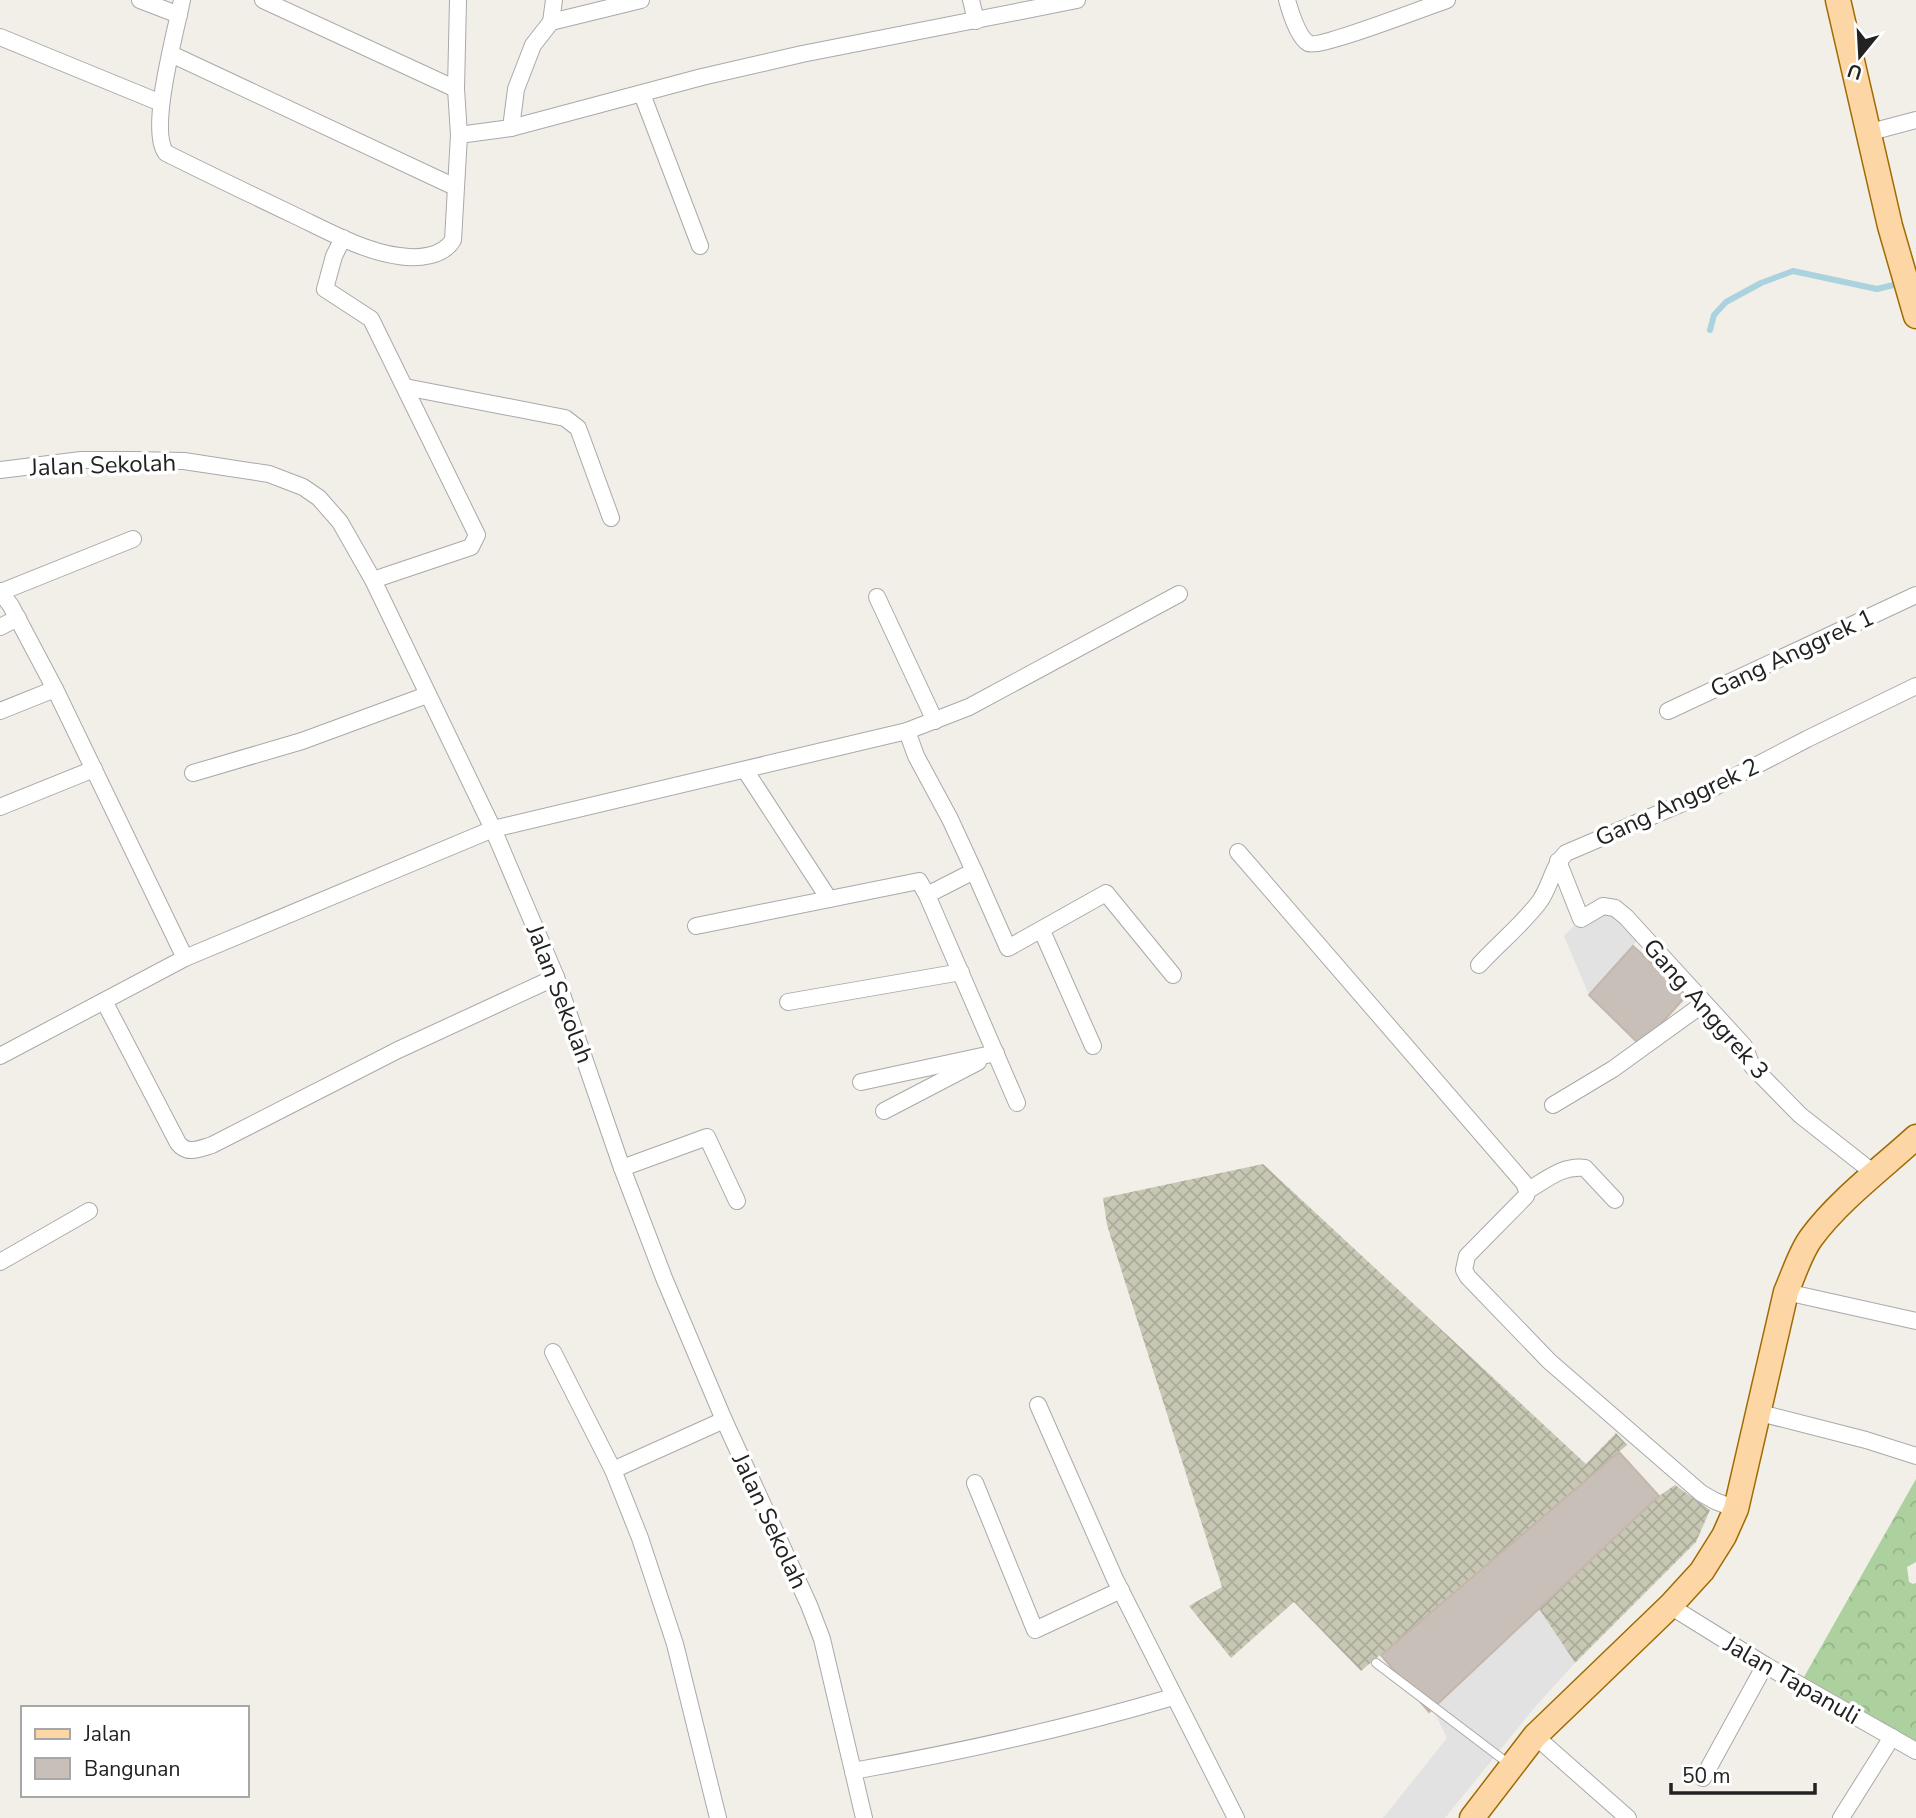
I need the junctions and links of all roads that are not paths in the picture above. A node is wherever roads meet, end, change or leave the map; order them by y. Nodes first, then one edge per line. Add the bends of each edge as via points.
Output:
1 (140, 0) edge
2 (263, 0) edge
3 (458, 0) edge
4 (554, 0) edge
5 (641, 0) edge
6 (971, 0) edge
7 (1077, 0) edge
8 (1287, 0) edge
9 (1447, 0) edge
10 (1838, 0) edge
11 (181, 8) edge
12 (976, 20) junction
13 (551, 22) junction
14 (0, 37) edge
15 (171, 54) junction
16 (456, 89) junction
17 (642, 94) junction
18 (161, 103) junction
19 (1916, 120) edge
20 (511, 128) junction
21 (1867, 133) junction
22 (459, 135) junction
23 (455, 187) junction
24 (343, 239) junction
25 (700, 246) dead end
26 (1910, 296) edge
27 (405, 387) junction
28 (0, 470) edge
29 (611, 518) dead end
30 (133, 539) dead end
31 (373, 580) junction
32 (0, 591) edge
33 (1179, 594) dead end
34 (1916, 595) edge
35 (877, 597) dead end
36 (18, 618) junction
37 (0, 627) edge
38 (1916, 686) edge
39 (55, 689) junction
40 (427, 695) junction
41 (0, 711) edge
42 (1668, 711) dead end
43 (934, 722) junction
44 (907, 731) junction
45 (94, 769) junction
46 (745, 770) junction
47 (193, 774) dead end
48 (0, 807) edge
49 (494, 828) junction
50 (1238, 852) dead end
51 (1558, 861) junction
52 (974, 871) junction
53 (927, 895) junction
54 (829, 899) junction
55 (696, 926) dead end
56 (1042, 931) junction
57 (184, 958) junction
58 (1479, 965) dead end
59 (961, 972) junction
60 (1174, 975) dead end
61 (556, 977) junction
62 (104, 1002) junction
63 (788, 1002) dead end
64 (1703, 1004) junction
65 (1093, 1046) dead end
66 (996, 1053) junction
67 (0, 1055) edge
68 (861, 1082) dead end
69 (1017, 1103) dead end
70 (1553, 1105) dead end
71 (884, 1111) dead end
72 (1916, 1137) edge
73 (622, 1168) junction
74 (1875, 1174) junction
75 (1527, 1191) junction
76 (1615, 1200) dead end
77 (737, 1201) dead end
78 (89, 1211) dead end
79 (0, 1262) edge
80 (1786, 1292) junction
81 (1916, 1321) edge
82 (553, 1352) dead end
83 (1038, 1405) dead end
84 (1760, 1413) junction
85 (724, 1420) junction
86 (1916, 1456) edge
87 (614, 1470) junction
88 (975, 1483) dead end
89 (1736, 1509) junction
90 (1121, 1590) junction
91 (1670, 1606) junction
92 (1376, 1663) dead end
93 (1765, 1665) junction
94 (1173, 1697) junction
95 (1535, 1736) junction
96 (1892, 1738) junction
97 (1916, 1751) edge
98 (1512, 1766) junction
99 (853, 1771) junction
100 (1703, 1778) dead end
101 (1474, 1817) edge
102 (718, 1818) edge
103 (864, 1818) edge
104 (1236, 1818) edge
105 (1628, 1818) edge
106 (1841, 1818) edge

1 - 11 street
2 - 16 street
3 - 16 street
4 - 13 street
5 - 13 street
6 - 12 street
7 - 12 street
8 - 9 street via 1294,23 1311,44
10 - 21 main road
11 - 15 street
12 - 17 street via 802,54
13 - 20 street via 533,45 516,89
14 - 18 street
15 - 18 street
15 - 23 street
16 - 22 street
17 - 20 street
17 - 25 street
18 - 24 street via 160,141 166,153
19 - 21 street
20 - 22 street
21 - 26 main road
22 - 23 street
23 - 24 street via 453,240 439,253 397,256
24 - 27 street via 325,289 371,319
27 - 29 street via 572,422
27 - 31 street via 477,539 471,547
28 - 31 street, Jalan Sekolah via 81,460 131,460 184,461 269,474 303,486 319,498 340,522
30 - 32 street
31 - 40 street, Jalan Sekolah
32 - 36 street
33 - 43 street
34 - 42 street, Gang Anggrek 1
35 - 43 street
36 - 37 street
36 - 39 street
38 - 51 street, Gang Anggrek 2 via 1690,800 1566,853
39 - 41 street
39 - 45 street
40 - 47 street via 302,741
40 - 49 street, Jalan Sekolah
43 - 44 street
44 - 46 street
44 - 52 street
45 - 48 street
45 - 57 street
46 - 49 street
46 - 54 street
49 - 57 street
49 - 61 street, Jalan Sekolah
50 - 75 street via 1511,1166
51 - 58 street via 1539,902
51 - 64 street, Gang Anggrek 3 via 1581,919 1603,906 1615,908
52 - 53 street
52 - 56 street via 1008,948
53 - 54 street via 919,881
53 - 59 street
54 - 55 street
56 - 60 street via 1106,893
56 - 65 street
57 - 62 street
59 - 63 street
59 - 66 street
61 - 62 street via 398,1050 212,1145 189,1151 177,1143
61 - 73 street, Jalan Sekolah
62 - 67 street
64 - 70 street via 1613,1069
64 - 74 street, Gang Anggrek 3 via 1744,1046 1752,1066 1800,1115
66 - 68 street
66 - 69 street
66 - 71 street
72 - 74 main road
73 - 77 street via 707,1137
73 - 85 street, Jalan Sekolah
74 - 80 main road via 1811,1238
75 - 76 street via 1562,1169 1578,1167 1585,1168
75 - 89 street via 1467,1256 1464,1270 1468,1277 1549,1362 1701,1493
78 - 79 street
80 - 81 street
80 - 84 main road
82 - 87 street
83 - 90 street
84 - 86 street
84 - 89 main road
85 - 87 street
85 - 99 street, Jalan Sekolah via 822,1639
87 - 102 street via 675,1644
88 - 90 street via 1035,1630
89 - 91 main road via 1702,1571
90 - 94 street
91 - 93 street, Jalan Tapanuli
91 - 95 main road
92 - 98 lane
93 - 96 street, Jalan Tapanuli
93 - 100 street
94 - 99 street via 1116,1714
94 - 104 street
95 - 98 main road
95 - 105 street
96 - 97 street, Jalan Tapanuli
96 - 106 street
98 - 101 main road
99 - 103 street, Jalan Sekolah

